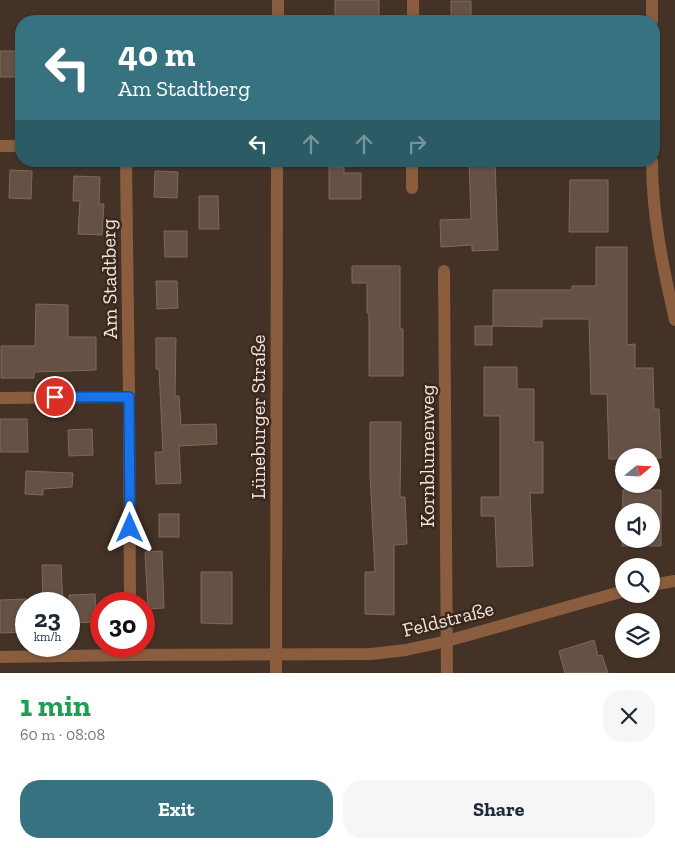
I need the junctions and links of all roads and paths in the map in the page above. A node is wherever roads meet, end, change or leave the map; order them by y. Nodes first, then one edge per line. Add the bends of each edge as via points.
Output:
1 (278, 0) edge
2 (414, 0) edge
3 (652, 0) edge
4 (278, 15) edge
5 (413, 15) edge
6 (652, 15) edge
7 (0, 146) edge
8 (15, 146) edge
9 (126, 167) edge
10 (277, 167) edge
11 (412, 167) edge
12 (652, 167) edge
13 (412, 188) dead end
14 (444, 271) dead end
15 (675, 320) edge
16 (129, 397) junction
17 (0, 398) edge
18 (675, 582) edge
19 (660, 584) edge
20 (130, 592) edge
21 (615, 594) edge
22 (447, 641) junction
23 (155, 652) edge
24 (90, 653) edge
25 (276, 655) junction
26 (0, 657) edge
27 (276, 673) edge
28 (447, 673) edge

1 - 4 street
2 - 5 street
3 - 6 street
7 - 8 street
9 - 16 street, Am Stadtberg
10 - 25 street, Lüneburger Straße
11 - 13 street
12 - 15 street via 663,267
14 - 22 street, Kornblumenweg
16 - 17 street
16 - 20 street, Am Stadtberg
18 - 19 street
21 - 22 street, Feldstraße
22 - 25 street, Feldstraße via 371,654
22 - 28 street, Kornblumenweg
23 - 25 street
24 - 26 street
25 - 27 street, Lüneburger Straße

